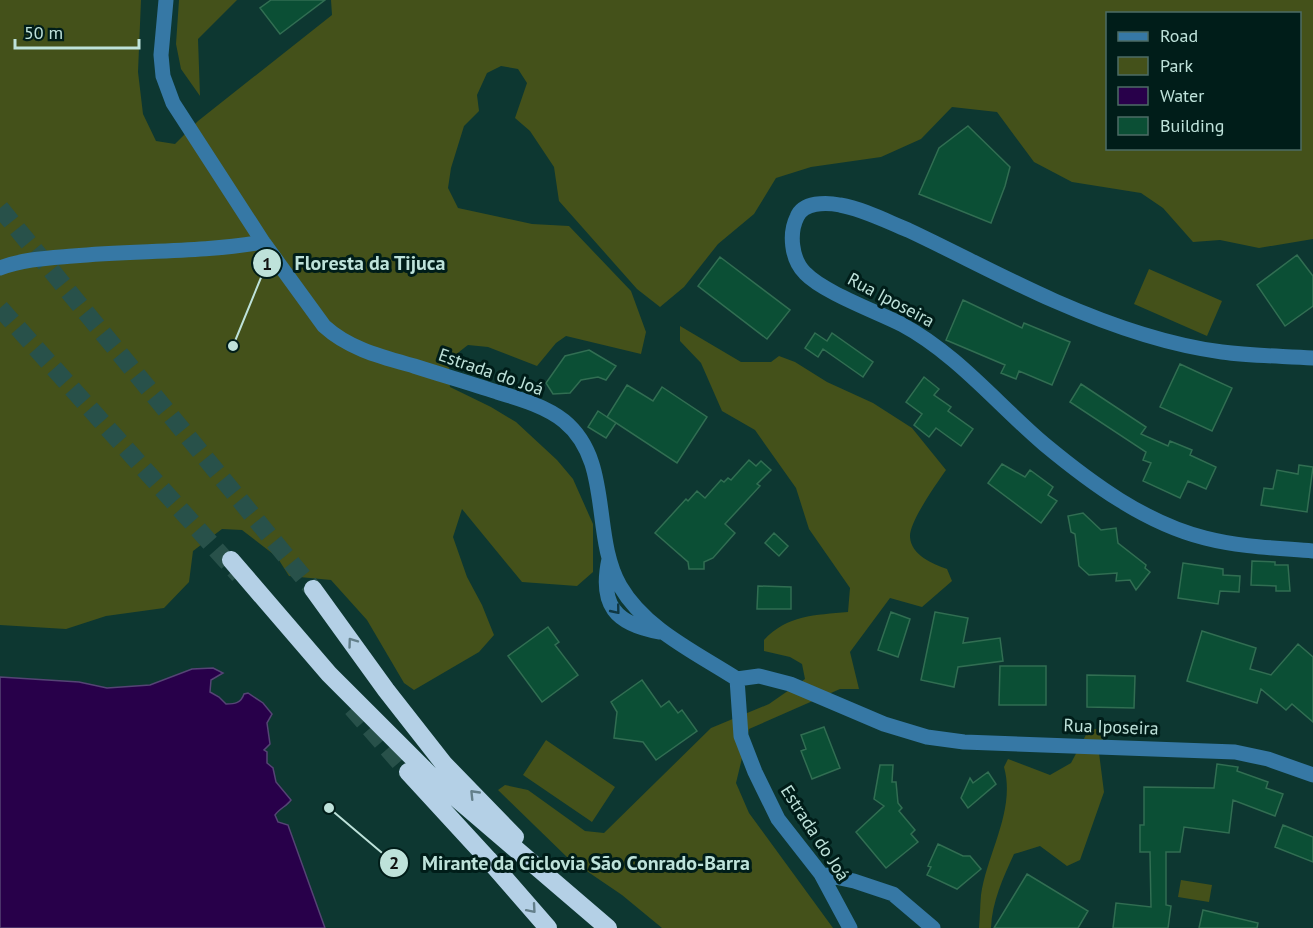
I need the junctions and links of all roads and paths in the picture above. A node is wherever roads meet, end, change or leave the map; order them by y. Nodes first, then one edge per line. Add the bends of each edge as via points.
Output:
1 (166, 0) edge
2 (263, 242) junction
3 (0, 268) edge
4 (1313, 358) edge
5 (1313, 551) edge
6 (231, 560) tunnel mouth
7 (313, 589) tunnel mouth
8 (736, 679) junction
9 (408, 772) tunnel mouth
10 (1313, 775) edge
11 (821, 874) junction
12 (572, 897) junction
13 (548, 928) edge
14 (608, 928) edge
15 (850, 928) edge
16 (933, 928) edge

1 - 2 street, Estrada do Joá via 161,55 163,76 173,103
2 - 3 street via 91,254 32,260
2 - 8 street, Estrada do Joá via 334,336 365,351 528,401 563,420 580,438 592,462 609,560 619,584 637,610 664,632
4 - 5 street, Rua Iposeira via 1222,352 1113,324 1054,301 914,233 840,204 813,204 799,211 792,228 794,254 804,273 831,291 920,335 971,375 1044,444 1121,502 1203,538
6 - 12 highway via 329,674 378,724 435,780
12 -> 7 highway via 444,764
8 - 10 street, Rua Iposeira via 759,676 790,684 884,724 927,737 964,742 1235,752
8 - 11 street, Estrada do Joá via 741,736 755,772 778,819
9 -> 13 highway
11 - 15 street, Estrada do Joá
11 - 16 street via 893,894
12 - 14 highway

